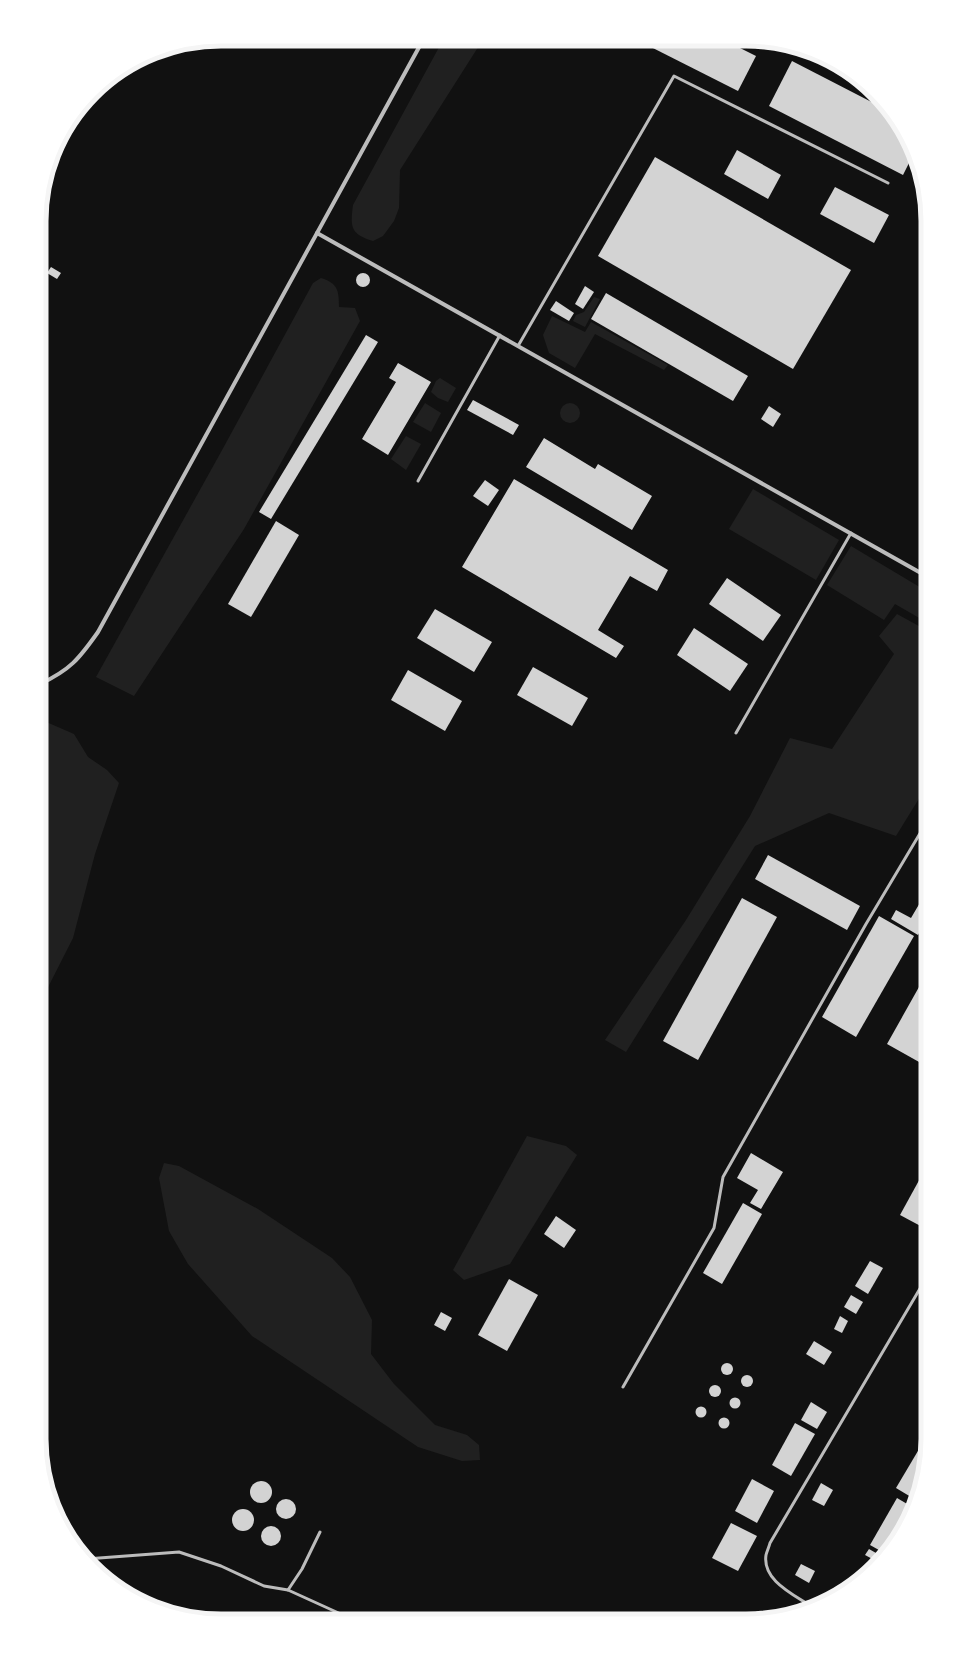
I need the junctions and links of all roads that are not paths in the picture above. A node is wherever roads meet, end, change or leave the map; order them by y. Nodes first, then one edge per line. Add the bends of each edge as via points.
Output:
1 (420, 46) edge
2 (888, 183) dead end
3 (317, 233) junction
4 (500, 335) junction
5 (518, 346) junction
6 (418, 481) dead end
7 (850, 533) junction
8 (921, 573) edge
9 (46, 681) edge
10 (736, 733) dead end
11 (921, 832) edge
12 (921, 1287) edge
13 (623, 1388) dead end
14 (320, 1532) dead end
15 (93, 1558) edge
16 (288, 1590) junction
17 (807, 1603) edge
18 (341, 1614) edge

1 - 3 street
2 - 5 lane via 674,76
3 - 4 street
3 - 9 street via 98,632 74,663
4 - 5 street
4 - 6 lane
5 - 7 street
7 - 8 street
7 - 10 lane
11 - 13 lane via 723,1177 714,1228
12 - 17 lane via 770,1543 766,1555 770,1574 776,1583
14 - 16 lane via 302,1569
15 - 16 lane via 179,1552 221,1566 264,1586
16 - 18 lane

